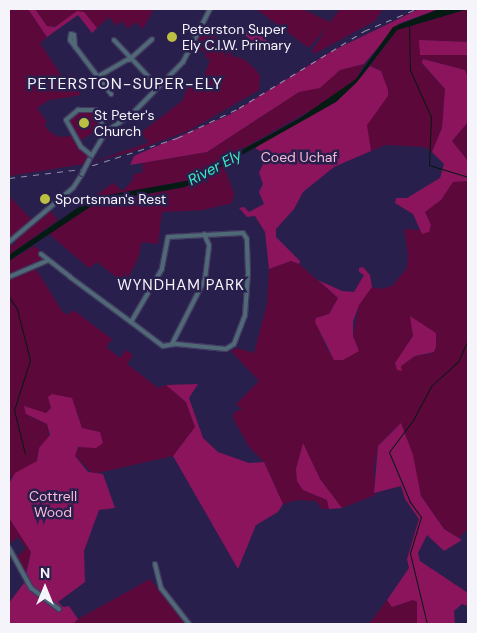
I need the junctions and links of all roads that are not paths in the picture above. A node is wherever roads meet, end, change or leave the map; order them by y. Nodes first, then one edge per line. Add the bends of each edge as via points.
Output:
1 (210, 9) edge
2 (152, 39) dead end
3 (114, 40) dead end
4 (75, 47) dead end
5 (129, 59) junction
6 (99, 76) junction
7 (158, 87) junction
8 (111, 94) dead end
9 (106, 132) junction
10 (91, 156) junction
11 (204, 234) junction
12 (9, 242) edge
13 (42, 254) dead end
14 (49, 260) junction
15 (9, 277) edge
16 (131, 322) junction
17 (172, 344) junction
18 (9, 548) edge
19 (155, 564) dead end
20 (59, 609) dead end
21 (189, 624) edge

1 - 7 street via 188,56
2 - 5 street
3 - 5 street
4 - 6 street
5 - 6 street
5 - 7 street
6 - 8 street
7 - 9 street via 132,114
9 - 10 street
9 - 10 street via 96,110 78,110 66,120 81,147
10 - 12 street, bridge via 72,188
11 - 16 street via 168,237 162,269
11 - 17 street via 209,245 205,279
11 - 17 street via 239,232 247,239 245,315 234,344 226,349
13 - 14 street
14 - 15 street
14 - 16 street
16 - 17 street via 162,346
18 - 20 street via 32,588
19 - 21 street via 161,588

